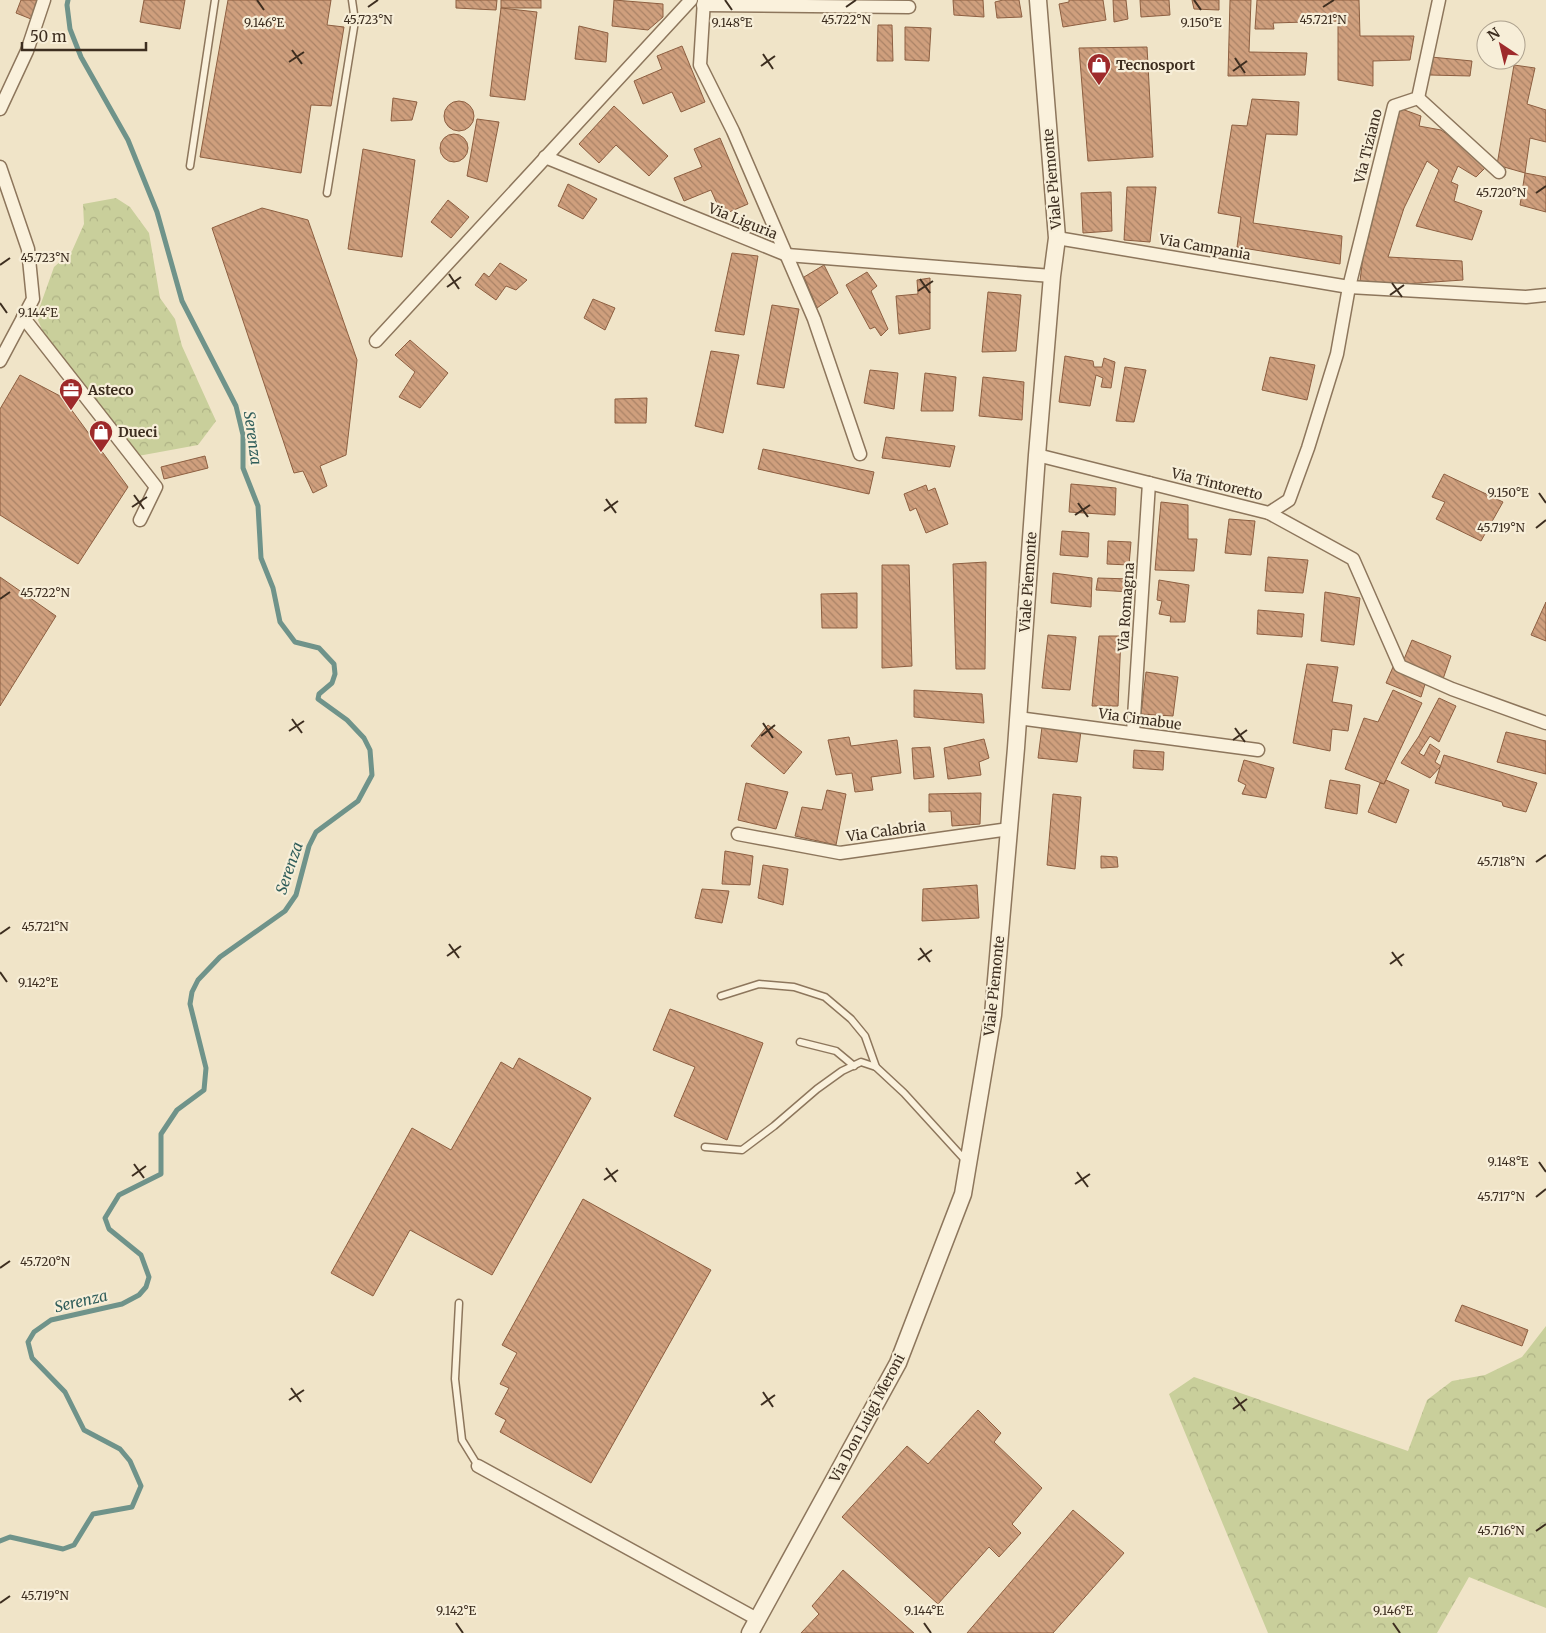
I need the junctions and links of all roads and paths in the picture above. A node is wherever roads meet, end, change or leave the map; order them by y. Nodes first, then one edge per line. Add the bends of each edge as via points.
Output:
1 (44, 0) edge
2 (215, 0) edge
3 (352, 0) edge
4 (1038, 0) edge
5 (1439, 0) edge
6 (699, 2) edge
7 (908, 7) dead end
8 (1418, 98) junction
9 (0, 109) edge
10 (546, 158) junction
11 (190, 166) dead end
12 (0, 167) edge
13 (1499, 172) dead end
14 (327, 193) dead end
15 (1057, 238) junction
16 (787, 255) junction
17 (1052, 276) junction
18 (1349, 286) junction
19 (1546, 295) edge
20 (23, 317) junction
21 (376, 341) dead end
22 (0, 361) edge
23 (860, 454) dead end
24 (1037, 455) junction
25 (1149, 483) junction
26 (1269, 512) junction
27 (140, 520) dead end
28 (1018, 718) junction
29 (1546, 723) edge
30 (1133, 733) junction
31 (1258, 750) dead end
32 (1009, 829) junction
33 (738, 834) dead end
34 (721, 996) dead end
35 (800, 1042) dead end
36 (854, 1066) junction
37 (876, 1067) junction
38 (705, 1147) dead end
39 (968, 1164) junction
40 (459, 1303) dead end
41 (478, 1466) joint
42 (754, 1626) edge

1 - 9 street
2 - 11 lane
3 - 14 lane via 355,21
4 - 15 street, Viale Piemonte
5 - 8 street
6 - 7 street
6 - 10 street
6 - 16 street via 700,65 733,131
8 - 13 street
8 - 18 street, Via Tiziano via 1394,106
10 - 16 street, Via Liguria
10 - 21 street
12 - 20 street via 28,249 33,299
15 - 17 street, Viale Piemonte
15 - 18 street, Via Campania
16 - 17 street
16 - 23 street, Via Liguria via 814,319
17 - 24 street, Viale Piemonte
18 - 19 street, Via Campania
18 - 26 street, Via Tintoretto via 1337,354 1305,456 1289,500
20 - 22 street
20 - 27 street via 156,487
24 - 25 street, Via Tintoretto
24 - 28 street, Viale Piemonte
25 - 26 street, Via Tintoretto
25 - 30 street, Via Romagna
26 - 29 street via 1353,559 1400,666 1452,689
28 - 30 street, Via Cimabue
28 - 32 street, Viale Piemonte
30 - 31 street, Via Cimabue
32 - 33 street, Via Calabria via 840,853
32 - 39 street, Viale Piemonte via 993,1015
34 - 37 lane via 759,984 794,987 825,997 865,1036
35 - 36 lane via 836,1051
36 - 37 lane via 861,1062
36 - 38 lane via 817,1089 742,1150
37 - 39 lane
39 - 42 street, Via Don Luigi Meroni via 963,1194 898,1363
40 - 41 lane via 455,1379 462,1440
41 - 42 street

